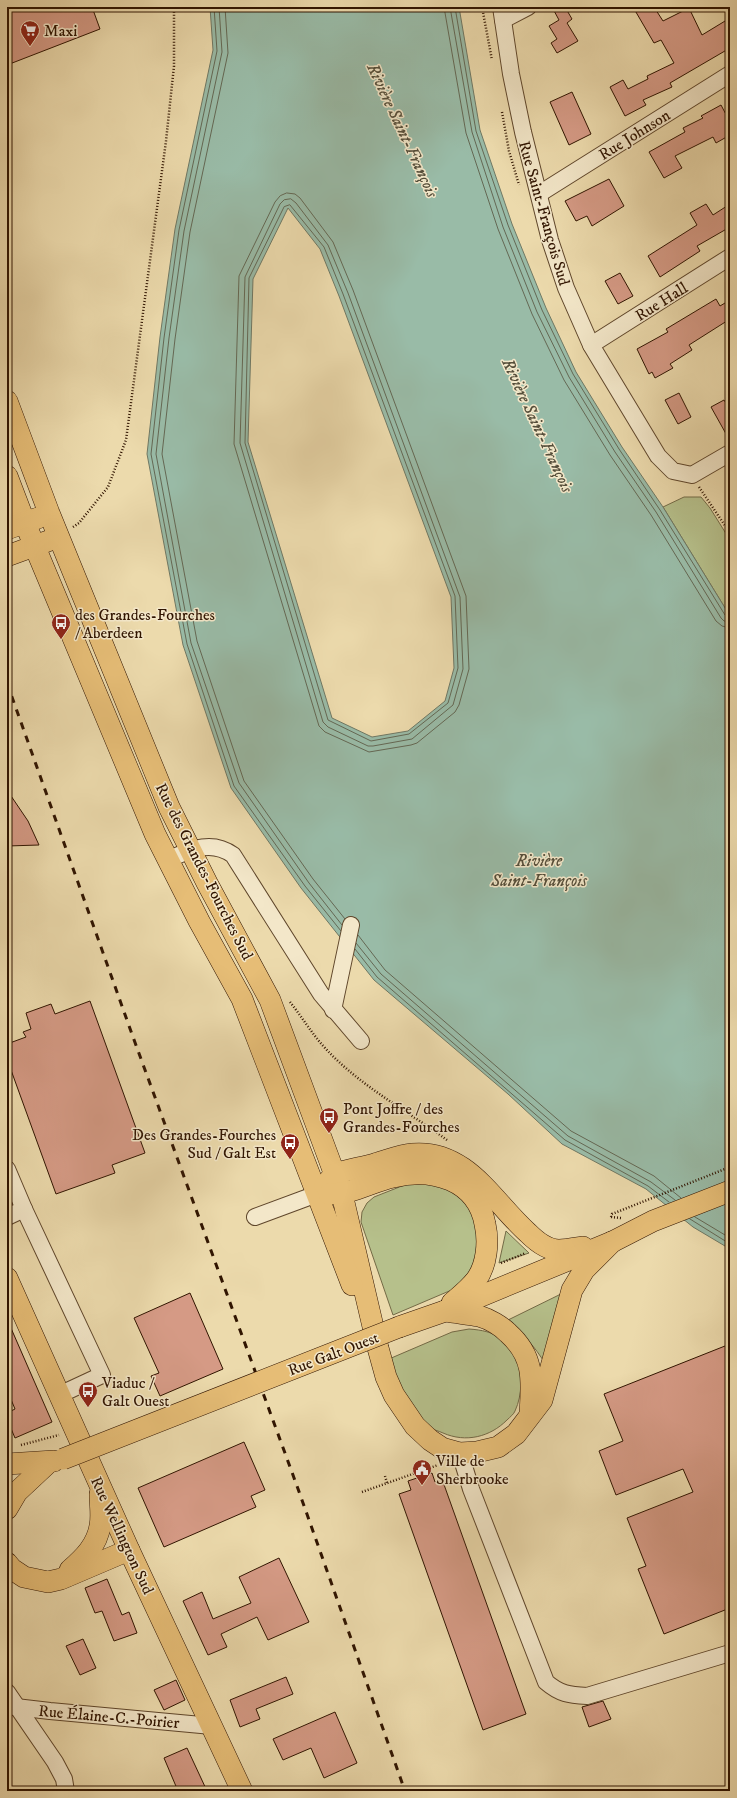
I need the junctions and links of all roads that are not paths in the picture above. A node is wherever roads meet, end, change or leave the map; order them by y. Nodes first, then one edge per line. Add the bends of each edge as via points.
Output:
1 (528, 7) edge
2 (502, 14) edge
3 (730, 74) edge
4 (538, 194) junction
5 (730, 257) edge
6 (591, 346) junction
7 (7, 400) edge
8 (730, 453) edge
9 (7, 476) edge
10 (49, 513) junction
11 (16, 526) edge
12 (59, 536) junction
13 (34, 546) junction
14 (7, 556) edge
15 (191, 850) junction
16 (167, 860) junction
17 (351, 925) dead end
18 (333, 1010) junction
19 (361, 1041) dead end
20 (7, 1169) edge
21 (335, 1174) junction
22 (730, 1191) edge
23 (317, 1194) junction
24 (342, 1194) junction
25 (24, 1209) junction
26 (7, 1216) edge
27 (255, 1217) dead end
28 (612, 1242) junction
29 (7, 1278) edge
30 (445, 1311) junction
31 (378, 1348) junction
32 (59, 1395) junction
33 (530, 1418) junction
34 (460, 1453) junction
35 (55, 1461) junction
36 (7, 1464) edge
37 (100, 1485) junction
38 (7, 1508) edge
39 (129, 1550) junction
40 (7, 1563) edge
41 (61, 1579) junction
42 (730, 1653) edge
43 (7, 1692) edge
44 (11, 1706) edge
45 (212, 1726) junction
46 (66, 1791) edge
47 (242, 1791) edge

1 - 2 street
2 - 4 street, Rue Saint-François Sud via 512,82
3 - 4 street, Rue Johnson
4 - 6 street, Rue Saint-François Sud via 566,288
5 - 6 street, Rue Hall
6 - 8 street, Rue Saint-François Sud via 658,456 673,471 692,475
7 - 10 main road, Rue des Grandes-Fourches Sud
9 - 11 main road, Rue des Grandes-Fourches Sud
10 - 11 main road
10 - 12 main road, Rue des Grandes-Fourches Sud
11 - 13 main road, Rue des Grandes-Fourches Sud
12 - 13 main road
12 - 15 main road, Rue des Grandes-Fourches Sud via 169,806
13 - 14 main road
13 - 16 main road, Rue des Grandes-Fourches Sud
15 - 16 street
15 - 18 street via 215,846 224,848 233,855 320,994
15 - 21 main road, Rue des Grandes-Fourches Sud via 270,1000
16 - 23 main road, Rue des Grandes-Fourches Sud via 242,999
17 - 18 street
18 - 19 street
20 - 25 street
21 - 23 main road
21 - 24 main road, Rue des Grandes-Fourches Sud
21 - 28 main road via 399,1156 431,1155 449,1160 474,1176 522,1229 546,1246 559,1250
22 - 28 main road, Rue Galt Ouest via 653,1221
23 - 24 main road
23 - 27 street
23 - 31 main road, Rue des Grandes-Fourches Sud
24 - 30 main road via 392,1177 425,1173 452,1179 473,1196 481,1208 485,1223 487,1246 484,1261 476,1279
24 - 31 main road, Rue des Grandes-Fourches Sud
25 - 26 street
25 - 32 street via 102,1375
28 - 30 main road, Rue Galt Ouest
28 - 33 main road, Rue des Grandes-Fourches Sud via 584,1270 572,1290 542,1400
29 - 32 main road, Rue Wellington Sud
30 - 33 main road via 480,1317 502,1327 518,1342 526,1354 530,1370
30 - 35 main road, Rue Galt Ouest, bridge
31 - 34 main road, Rue des Grandes-Fourches Sud via 394,1395 415,1426 442,1448
32 - 37 main road, Rue Wellington Sud
33 - 34 main road, Rue des Grandes-Fourches Sud via 516,1434 498,1448
34 - 42 street via 471,1489 546,1682 558,1691 587,1696
35 - 36 main road, Rue Galt Ouest
35 - 38 main road via 17,1492
37 - 39 main road, Rue Wellington Sud
37 - 41 main road via 100,1526 92,1547
39 - 41 main road
39 - 45 main road, Rue Wellington Sud
40 - 41 main road via 24,1577 48,1582
43 - 44 street
44 - 45 street, Rue Élaine-C.-Poirier
44 - 46 street via 55,1762 64,1779
45 - 47 main road, Rue Wellington Sud

